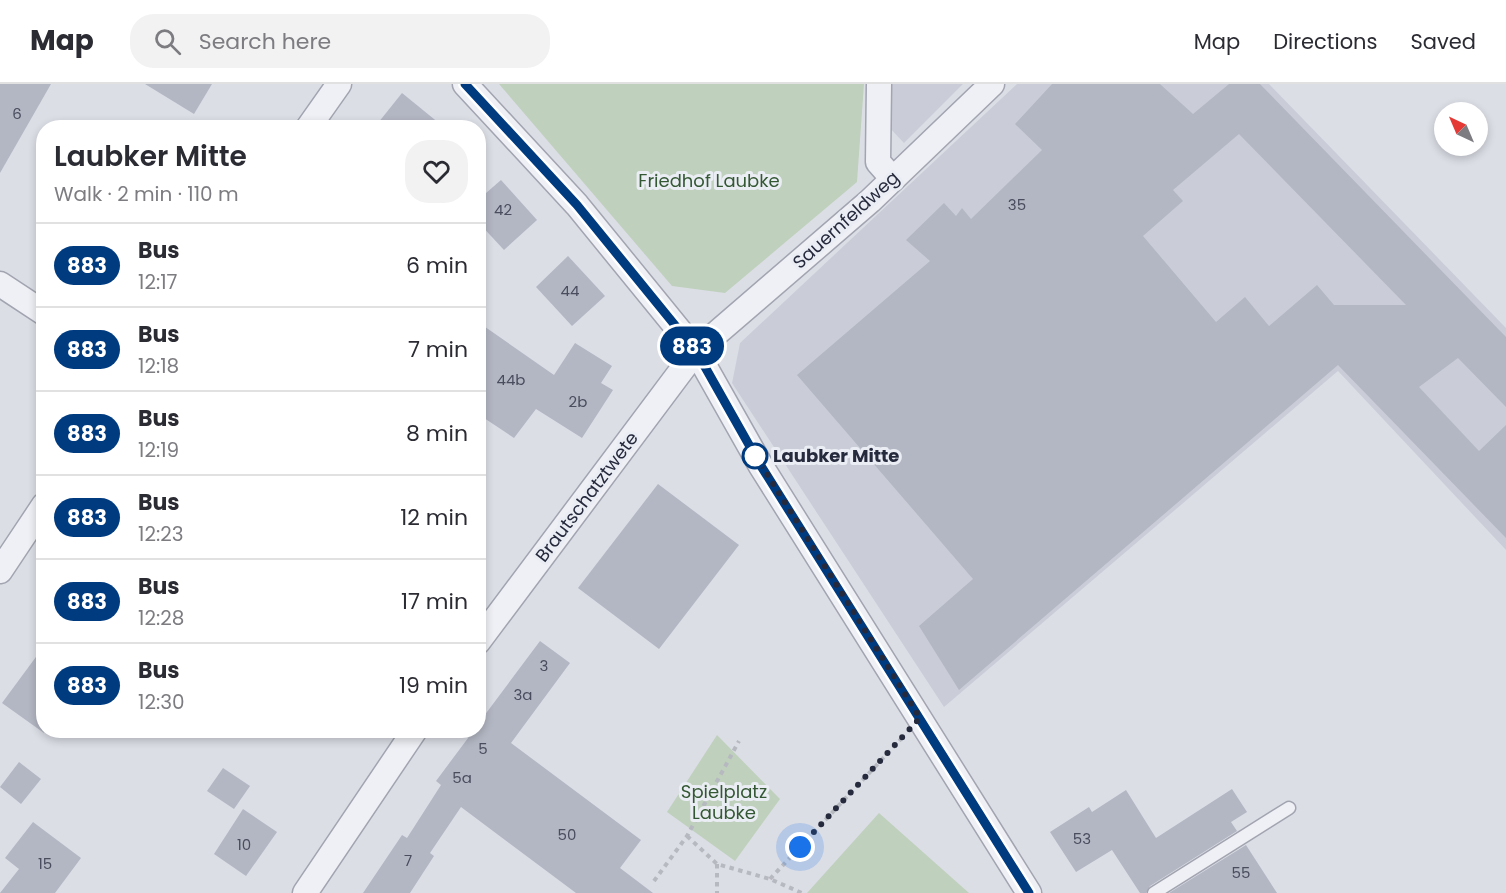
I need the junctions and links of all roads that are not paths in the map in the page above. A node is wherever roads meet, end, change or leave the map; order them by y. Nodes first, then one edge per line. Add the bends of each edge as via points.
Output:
1 (339, 84) edge
2 (465, 84) edge
3 (879, 84) edge
4 (992, 84) edge
5 (314, 120) edge
6 (893, 178) junction
7 (0, 284) edge
8 (36, 308) edge
9 (696, 351) junction
10 (36, 518) edge
11 (0, 571) edge
12 (486, 631) edge
13 (410, 738) edge
14 (1289, 808) dead end
15 (305, 893) edge
16 (1029, 893) edge
17 (1154, 893) edge

1 - 5 street
2 - 9 street via 577,205
3 - 6 street via 878,162
4 - 6 street, Sauernfeldweg
6 - 9 street, Sauernfeldweg
7 - 8 street
9 - 12 street, Brautschatztwete
9 - 16 street via 761,466
10 - 11 street
13 - 15 street
14 - 17 lane

